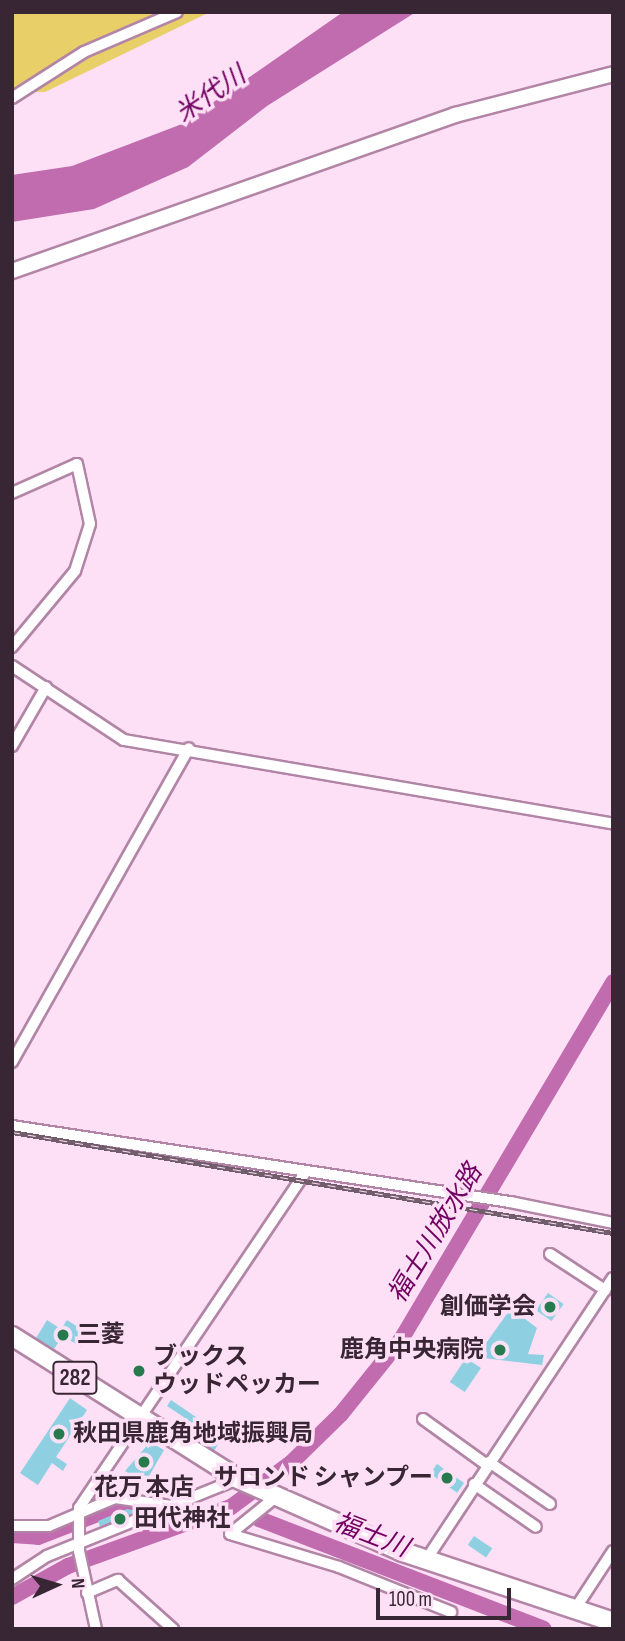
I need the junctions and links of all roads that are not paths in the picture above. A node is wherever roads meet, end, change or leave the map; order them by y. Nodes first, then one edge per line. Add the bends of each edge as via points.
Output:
1 (177, 12) edge
2 (613, 74) edge
3 (12, 98) edge
4 (12, 271) edge
5 (12, 493) edge
6 (12, 647) edge
7 (12, 666) edge
8 (46, 687) junction
9 (12, 746) edge
10 (189, 748) junction
11 (613, 824) edge
12 (12, 1062) edge
13 (12, 1126) edge
14 (305, 1173) junction
15 (613, 1223) edge
16 (550, 1254) dead end
17 (613, 1278) edge
18 (605, 1290) junction
19 (12, 1336) edge
20 (138, 1419) junction
21 (423, 1419) dead end
22 (488, 1464) junction
23 (238, 1479) junction
24 (474, 1484) junction
25 (276, 1496) junction
26 (550, 1504) dead end
27 (171, 1507) junction
28 (78, 1519) junction
29 (12, 1527) edge
30 (536, 1527) dead end
31 (79, 1548) junction
32 (613, 1551) edge
33 (426, 1560) junction
34 (12, 1579) edge
35 (86, 1588) junction
36 (575, 1609) junction
37 (451, 1612) dead end
38 (593, 1622) edge
39 (613, 1622) edge
40 (96, 1629) edge
41 (173, 1629) edge

1 - 3 street via 84,52
2 - 4 street via 455,115
5 - 6 street via 77,464 90,524 75,571
7 - 8 street
8 - 9 street
8 - 10 street via 124,740
10 - 11 street
10 - 12 street
13 - 14 street
14 - 15 street via 510,1202
14 - 20 street
16 - 18 street
17 - 18 street
18 - 22 street
19 - 20 highway, 282
20 - 23 highway, 282
20 - 28 street
21 - 22 street
22 - 24 street
22 - 26 street
23 - 25 highway, 282
23 - 27 street
24 - 30 street
24 - 33 street
25 - 33 highway, 282
25 - 37 street via 230,1534 339,1567
27 - 28 street via 122,1497
27 - 31 street
28 - 29 street via 49,1527
28 - 31 street
31 - 34 street
31 - 35 street
32 - 36 street
33 - 36 highway, 282
35 - 40 street
35 - 41 street via 118,1580
36 - 38 highway, 282
38 - 39 highway, 282

